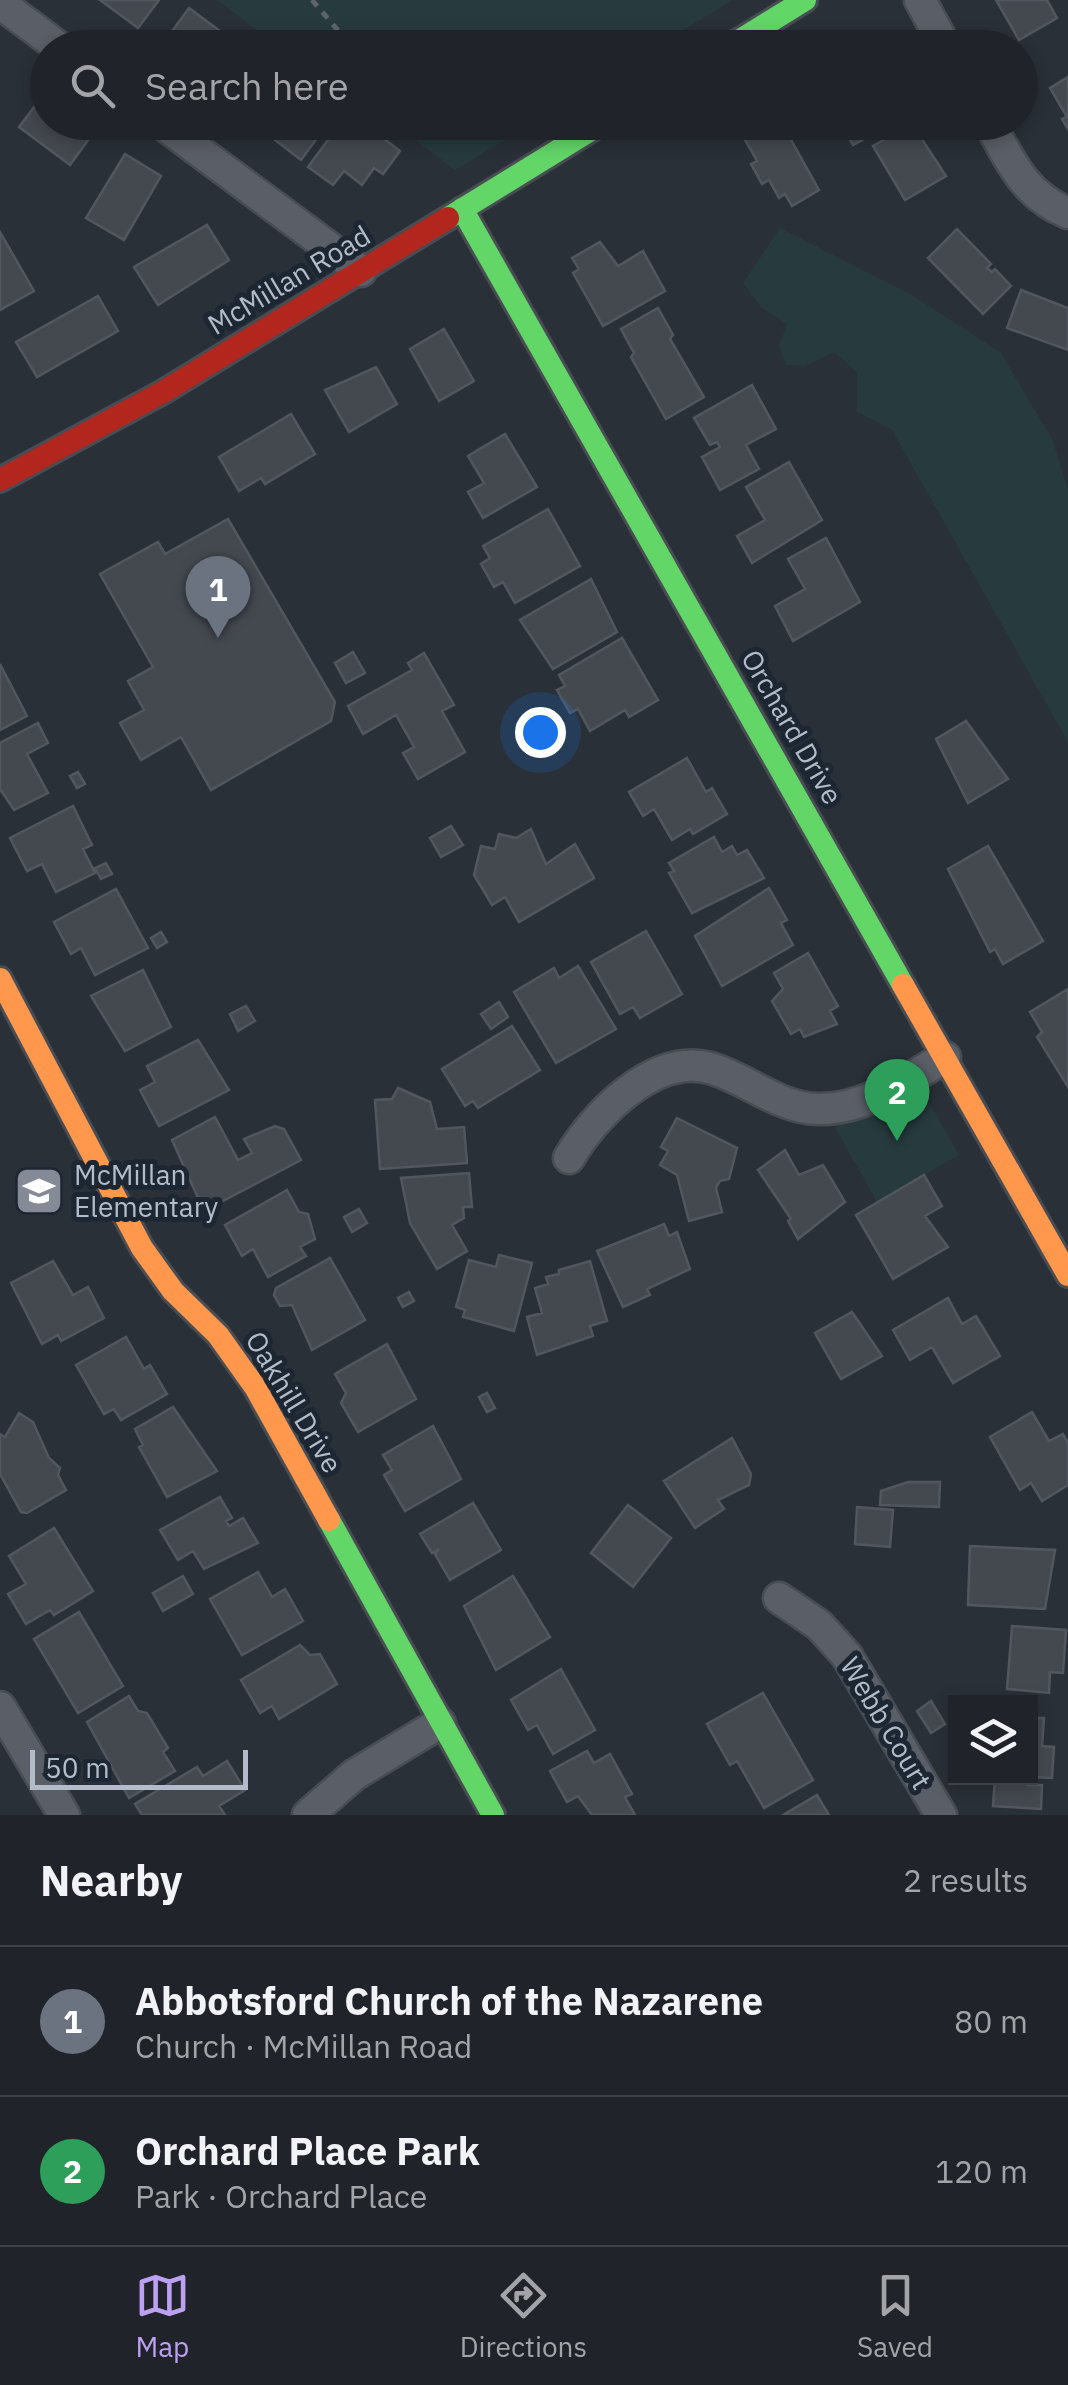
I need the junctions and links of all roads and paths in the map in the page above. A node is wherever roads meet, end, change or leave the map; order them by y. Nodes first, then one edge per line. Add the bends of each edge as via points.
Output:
1 (312, 0) edge
2 (805, 0) edge
3 (920, 0) edge
4 (0, 3) edge
5 (36, 30) edge
6 (338, 30) edge
7 (756, 30) edge
8 (936, 30) edge
9 (184, 140) edge
10 (575, 140) edge
11 (998, 140) edge
12 (462, 210) junction
13 (1068, 213) edge
14 (361, 272) junction
15 (1, 478) edge
16 (0, 979) edge
17 (945, 1057) junction
18 (570, 1158) dead end
19 (1068, 1275) edge
20 (780, 1598) dead end
21 (0, 1707) edge
22 (440, 1723) junction
23 (64, 1815) edge
24 (308, 1815) edge
25 (493, 1815) edge
26 (941, 1815) edge

1 - 6 path
2 - 7 street
3 - 8 street
4 - 5 street
9 - 14 street
10 - 12 street, McMillan Road
11 - 13 street via 1024,185
12 - 14 street, McMillan Road
12 - 17 street, Orchard Drive
14 - 15 street, McMillan Road via 164,392
16 - 22 street, Oakhill Drive via 142,1248 255,1386
17 - 18 street via 869,1098 814,1109 707,1066 671,1069 606,1106
17 - 19 street, Orchard Drive
20 - 26 street, Webb Court via 820,1625 848,1656
21 - 23 street
22 - 24 street via 354,1775
22 - 25 street, Oakhill Drive

